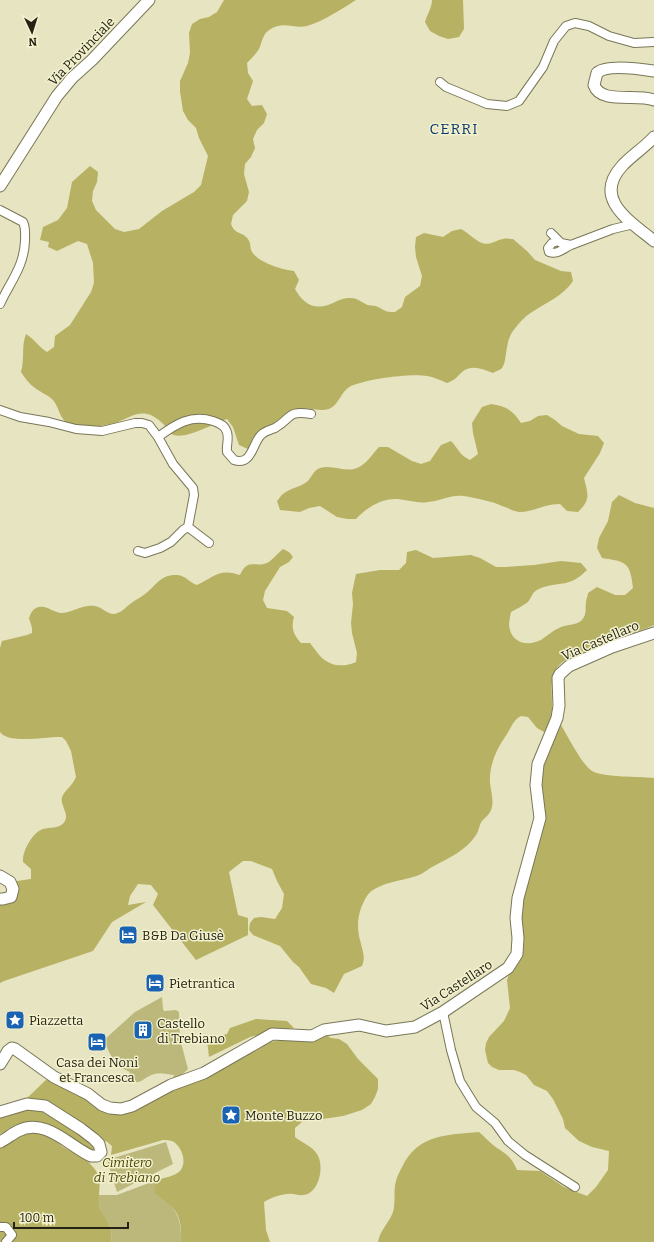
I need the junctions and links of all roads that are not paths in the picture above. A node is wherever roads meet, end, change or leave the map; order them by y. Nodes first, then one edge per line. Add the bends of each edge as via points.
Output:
1 (149, 0) edge
2 (654, 42) edge
3 (654, 70) edge
4 (440, 82) dead end
5 (654, 100) edge
6 (654, 137) edge
7 (0, 186) edge
8 (0, 210) edge
9 (634, 224) junction
10 (551, 233) dead end
11 (559, 241) junction
12 (654, 241) edge
13 (571, 245) junction
14 (0, 304) edge
15 (0, 410) edge
16 (311, 414) dead end
17 (158, 437) junction
18 (188, 527) junction
19 (209, 543) dead end
20 (138, 551) dead end
21 (654, 633) edge
22 (0, 876) edge
23 (0, 899) edge
24 (443, 1012) junction
25 (0, 1064) edge
26 (0, 1112) edge
27 (0, 1142) edge
28 (575, 1186) dead end
29 (0, 1227) edge
30 (6, 1242) edge

1 - 7 street, Via Provinciale via 62,90
2 - 4 street via 634,43 609,36 589,26 575,23 566,26 554,41 543,67 529,87 516,103 507,106 487,104
3 - 5 street via 603,69 597,73 594,85 598,92 612,97 642,97
6 - 9 street via 616,173 610,189 617,208
8 - 14 street via 23,222 25,230 24,253 18,273
9 - 12 street
9 - 13 street
10 - 11 street
11 - 13 street
11 - 13 street via 552,243 548,248 549,252 553,254
15 - 17 street via 76,429 102,431 142,423 149,426
16 - 17 street via 293,413 259,437 251,456 242,461 234,460 227,452 226,428 210,420 191,419 172,427
17 - 18 street via 173,464 193,488
18 - 19 street
18 - 20 street via 160,548 145,553
21 - 24 street, Via Castellaro via 612,647 569,666 560,674 558,718 538,764 536,785 540,818 518,898 517,954 508,968
22 - 23 street via 10,882 13,889 11,897
24 - 25 street, Via Castellaro via 416,1027 386,1031 359,1025 324,1030 312,1036 272,1034 204,1073 171,1085 132,1106 121,1109 102,1105 88,1094 43,1070 15,1049 8,1051
24 - 28 street via 460,1081 476,1106 495,1123 508,1141 525,1155
26 - 27 street via 27,1104 45,1106 94,1139 99,1144 101,1152 97,1156 91,1156 42,1128 19,1130
29 - 30 street via 6,1227 12,1235

